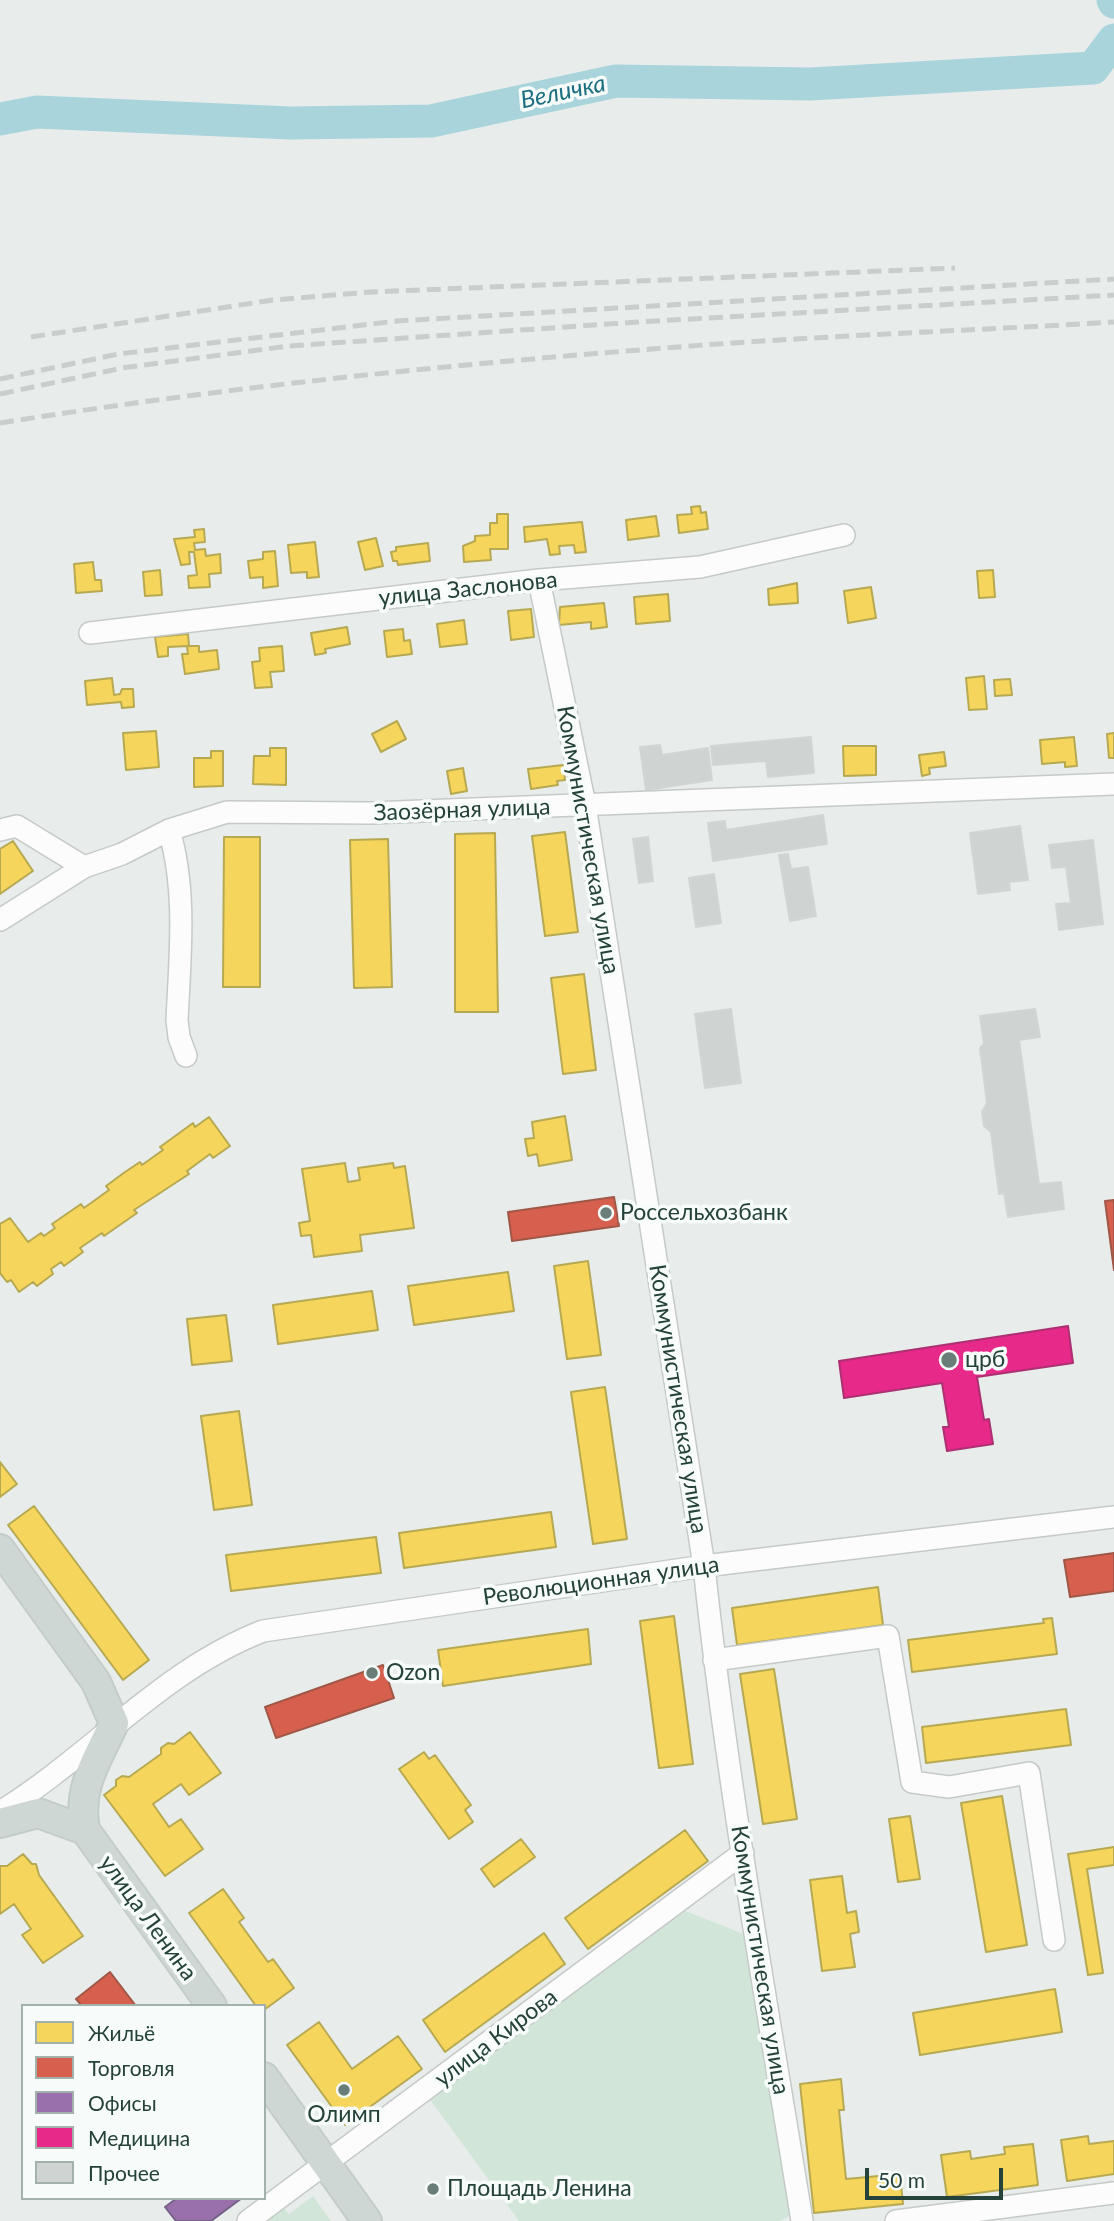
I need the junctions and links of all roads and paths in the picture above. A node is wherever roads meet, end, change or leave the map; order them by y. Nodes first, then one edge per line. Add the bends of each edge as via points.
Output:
1 (844, 535) dead end
2 (539, 580) junction
3 (90, 633) dead end
4 (1114, 784) edge
5 (585, 805) junction
6 (0, 812) edge
7 (8, 828) edge
8 (169, 830) junction
9 (84, 867) junction
10 (0, 920) edge
11 (186, 1056) dead end
12 (1114, 1517) edge
13 (0, 1549) edge
14 (704, 1566) junction
15 (714, 1660) junction
16 (114, 1723) junction
17 (0, 1812) edge
18 (0, 1823) edge
19 (85, 1830) junction
20 (743, 1853) junction
21 (1054, 1940) dead end
22 (211, 2004) edge
23 (266, 2080) edge
24 (327, 2165) junction
25 (1114, 2193) edge
26 (248, 2221) edge
27 (367, 2221) edge
28 (802, 2221) edge
29 (896, 2221) edge

1 - 2 street, улица Заслонова via 700,567
2 - 3 street, улица Заслонова
2 - 5 street, Коммунистическая улица
4 - 5 street, Заозёрная улица
5 - 8 street, Заозёрная улица via 371,813 227,812
5 - 14 street, Коммунистическая улица
6 - 7 street
7 - 9 street
8 - 9 street, Заозёрная улица
8 - 11 street via 180,883 177,1020
9 - 10 street, Заозёрная улица
12 - 14 street, Революционная улица
13 - 16 main road via 96,1682
14 - 15 street, Коммунистическая улица
14 - 16 street, Революционная улица via 263,1631 227,1645
15 - 20 street, Коммунистическая улица
15 - 21 street via 888,1636 912,1782 949,1787 1029,1773
16 - 17 street, Революционная улица
16 - 19 main road via 83,1791 80,1807
18 - 19 main road via 38,1813
19 - 22 main road, улица Ленина
20 - 24 street, улица Кирова
20 - 28 street, Коммунистическая улица
23 - 24 main road
24 - 26 street, улица Кирова
24 - 27 main road
25 - 29 street

